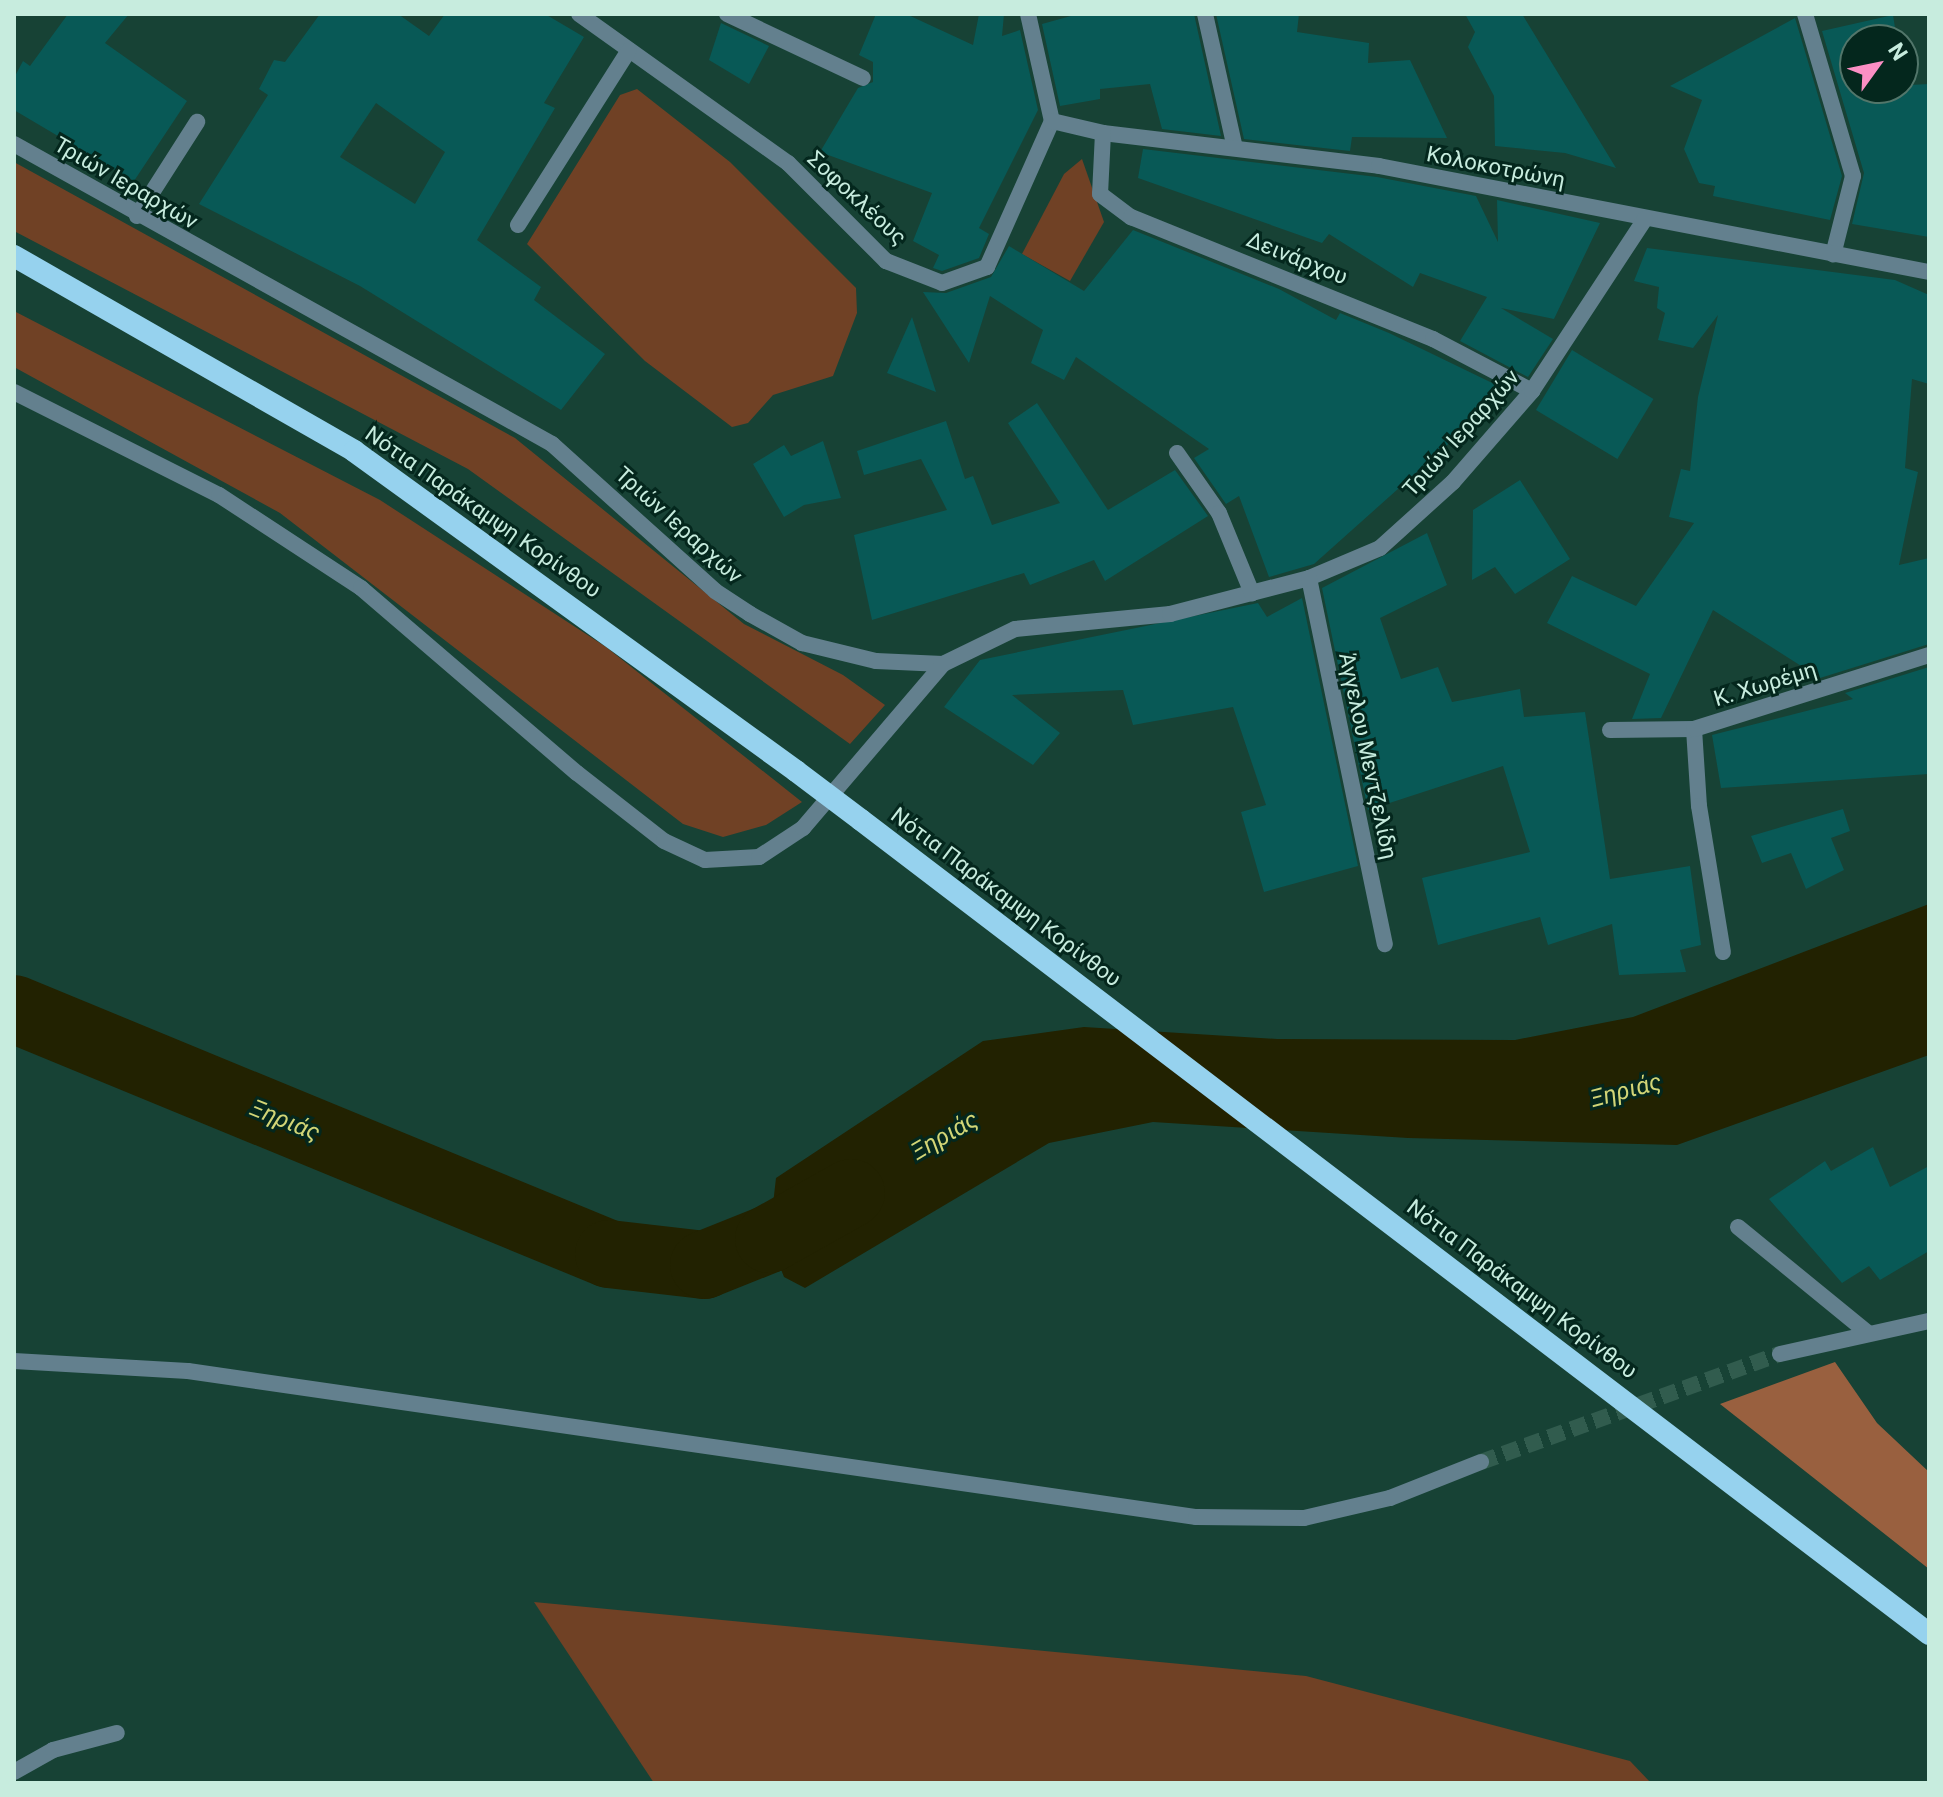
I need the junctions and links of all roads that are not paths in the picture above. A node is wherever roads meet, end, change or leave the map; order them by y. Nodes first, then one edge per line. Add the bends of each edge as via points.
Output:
1 (579, 14) edge
2 (727, 14) edge
3 (1028, 14) edge
4 (1205, 14) edge
5 (1805, 14) edge
6 (629, 50) junction
7 (863, 78) dead end
8 (1052, 121) junction
9 (197, 122) dead end
10 (1103, 133) junction
11 (14, 144) edge
12 (1235, 148) junction
13 (137, 216) junction
14 (1645, 219) junction
15 (518, 225) dead end
16 (1833, 255) junction
17 (14, 256) edge
18 (1929, 272) edge
19 (1532, 391) junction
20 (14, 392) edge
21 (1177, 453) dead end
22 (1309, 578) junction
23 (1252, 593) junction
24 (1929, 655) edge
25 (943, 664) junction
26 (1694, 729) junction
27 (1610, 730) dead end
28 (1385, 944) dead end
29 (1723, 952) dead end
30 (1738, 1227) dead end
31 (1929, 1321) edge
32 (1868, 1333) junction
33 (1780, 1354) tunnel mouth
34 (14, 1361) edge
35 (1481, 1462) tunnel mouth
36 (1929, 1634) edge
37 (117, 1733) dead end
38 (14, 1772) edge

1 - 6 street, Σοφοκλέους
2 - 7 street
3 - 8 street
4 - 12 street
5 - 16 street via 1853,176
6 - 8 street, Σοφοκλέους via 788,163 886,261 942,283 987,267
6 - 15 street
8 - 10 street, Κολοκοτρώνη
9 - 13 street
10 - 12 street, Κολοκοτρώνη
10 - 19 street, Δεινάρχου via 1100,194 1131,217 1418,332
11 - 13 street, Τριών Ιεραρχών
12 - 14 street, Κολοκοτρώνη via 1379,166
13 - 25 street, Τριών Ιεραρχών via 552,444 715,591 802,643 876,661
14 - 16 street, Κολοκοτρώνη
14 - 19 street, Τριών Ιεραρχών
16 - 18 street, Κολοκοτρώνη
17 - 36 highway, Νότια Παράκαμψη Κορίνθου, bridge via 354,451 1016,936
19 - 22 street, Τριών Ιεραρχών via 1453,482 1380,548
20 - 25 street via 219,495 361,588 664,841 705,860 759,857 803,828
21 - 23 street via 1219,513
22 - 23 street, Τριών Ιεραρχών
22 - 28 street, Άγγελου Μεντζελίδη
23 - 25 street, Τριών Ιεραρχών via 1170,614 1015,629
24 - 26 street, Κ. Χωρέμη
26 - 27 street, Κ. Χωρέμη
26 - 29 street via 1699,806
30 - 32 street
31 - 32 street
32 - 33 street
34 - 35 street via 188,1371 1196,1517 1304,1518 1390,1498
37 - 38 street via 53,1750

